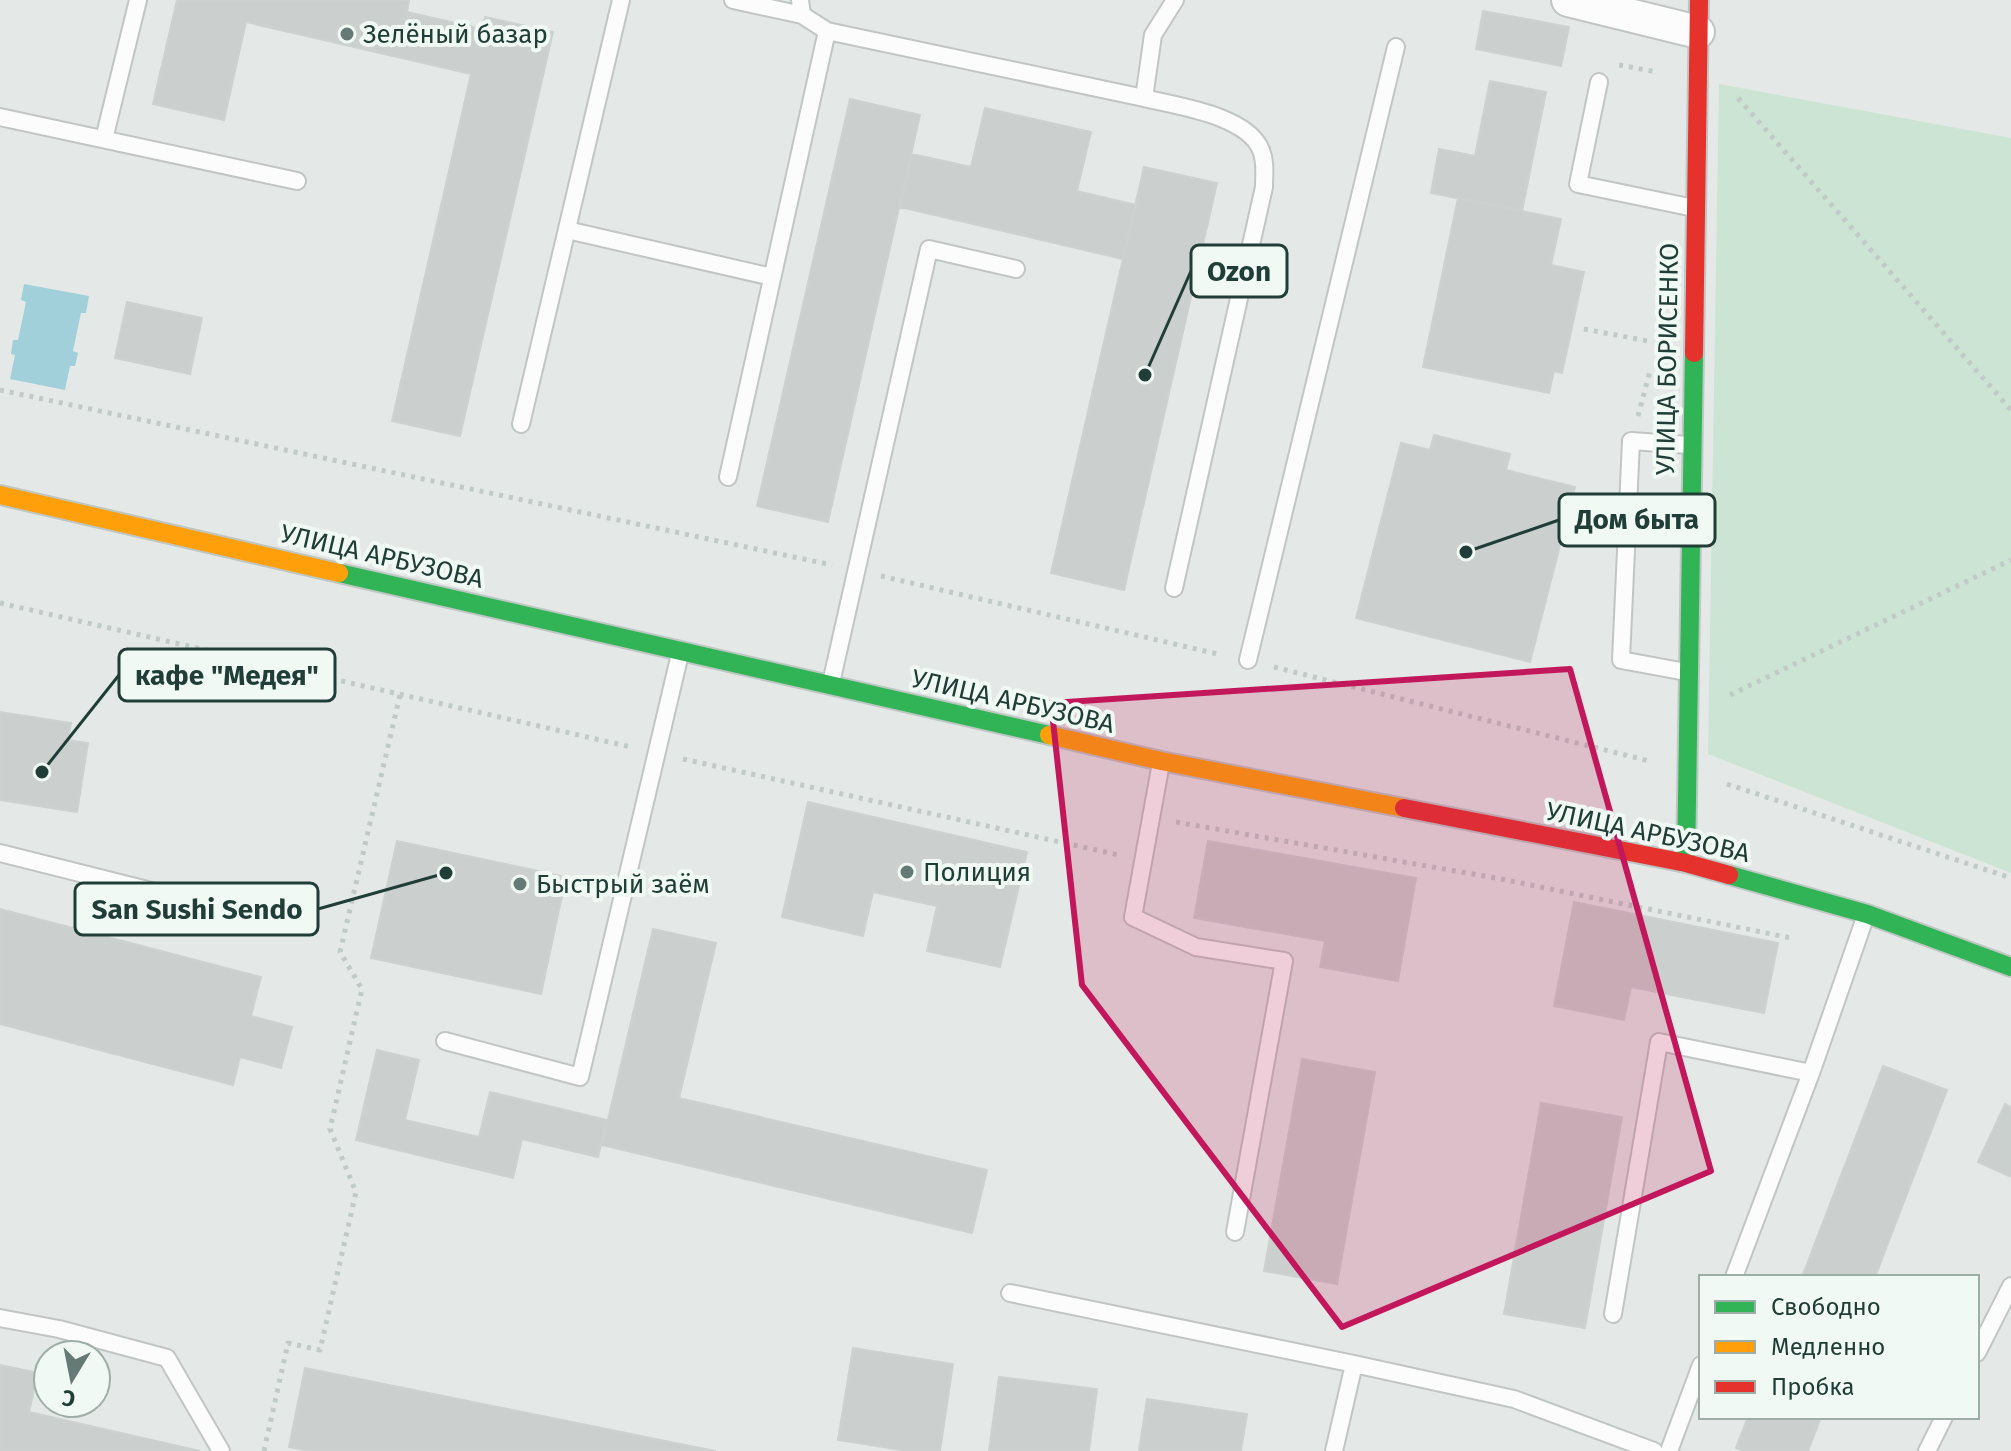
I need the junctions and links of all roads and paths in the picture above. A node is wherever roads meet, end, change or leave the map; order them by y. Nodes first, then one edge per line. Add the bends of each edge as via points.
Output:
1 (138, 0) edge
2 (621, 0) edge
3 (733, 0) edge
4 (1175, 0) edge
5 (1568, 0) edge
6 (1699, 0) edge
7 (801, 8) edge
8 (827, 31) junction
9 (1698, 32) junction
10 (1396, 47) dead end
11 (1698, 80) junction
12 (1599, 82) joint
13 (1144, 98) junction
14 (0, 117) edge
15 (104, 139) junction
16 (297, 181) dead end
17 (1696, 209) junction
18 (567, 230) junction
19 (1016, 269) dead end
20 (772, 277) junction
21 (1653, 357) dead end
22 (0, 390) edge
23 (2011, 410) edge
24 (521, 424) dead end
25 (1631, 441) junction
26 (1692, 445) junction
27 (728, 477) dead end
28 (0, 495) edge
29 (2011, 560) edge
30 (857, 571) junction
31 (1174, 588) dead end
32 (0, 603) edge
33 (681, 651) junction
34 (1248, 660) junction
35 (1689, 673) junction
36 (831, 685) junction
37 (400, 695) junction
38 (1730, 695) dead end
39 (657, 753) junction
40 (1161, 761) junction
41 (1687, 771) junction
42 (1151, 817) junction
43 (0, 853) edge
44 (1143, 860) junction
45 (1686, 863) junction
46 (2011, 878) edge
47 (239, 913) dead end
48 (1867, 914) junction
49 (1797, 940) dead end
50 (2011, 967) edge
51 (445, 1041) dead end
52 (1811, 1073) junction
53 (1235, 1232) dead end
54 (1735, 1275) edge
55 (2011, 1286) edge
56 (1010, 1293) dead end
57 (1613, 1314) dead end
58 (0, 1318) edge
59 (1979, 1349) edge
60 (1354, 1364) junction
61 (1699, 1370) edge
62 (1943, 1419) edge
63 (221, 1451) edge
64 (264, 1451) edge
65 (1334, 1451) edge
66 (1654, 1451) edge
67 (1669, 1451) edge
68 (1927, 1451) edge

1 - 15 lane
2 - 18 lane
3 - 7 lane
4 - 13 lane via 1153,35
5 - 9 street
6 - 9 street, УЛИЦА БОРИСЕНКО
7 - 8 lane
8 - 13 lane
8 - 20 lane
9 - 11 street, УЛИЦА БОРИСЕНКО
10 - 34 lane
11 - 12 path via 1603,61
11 - 17 street, УЛИЦА БОРИСЕНКО
11 - 23 path via 1735,96
12 - 17 lane via 1578,184
13 - 31 lane via 1216,116 1241,128 1260,147 1265,168
14 - 15 lane
15 - 16 lane
17 - 26 street, УЛИЦА БОРИСЕНКО
18 - 20 lane
18 - 24 lane
19 - 30 lane via 929,249
20 - 27 lane
21 - 25 path
22 - 30 path
25 - 26 lane
25 - 35 lane via 1621,660
26 - 35 street, УЛИЦА БОРИСЕНКО
28 - 33 street, УЛИЦА АРБУЗОВА
29 - 38 path
30 - 34 path
30 - 36 lane
32 - 37 path
33 - 36 street, УЛИЦА АРБУЗОВА
33 - 39 lane
34 - 41 path
35 - 41 street, УЛИЦА БОРИСЕНКО
36 - 40 street, УЛИЦА АРБУЗОВА
37 - 39 path
37 - 64 path via 340,952 362,989 330,1129 356,1192 320,1350 288,1343
39 - 44 path
39 - 51 lane via 580,1077
40 - 42 lane
40 - 45 street, УЛИЦА АРБУЗОВА
41 - 45 street, УЛИЦА БОРИСЕНКО
41 - 46 path
42 - 44 lane
42 - 49 path via 1501,879
43 - 47 lane
44 - 53 lane via 1133,917 1196,947 1284,961
45 - 48 street, УЛИЦА АРБУЗОВА
48 - 50 street, УЛИЦА АРБУЗОВА
48 - 52 lane
52 - 54 lane
52 - 57 lane via 1659,1042
55 - 59 lane
56 - 60 lane
58 - 63 lane via 167,1358
60 - 65 lane
60 - 66 lane via 1514,1399
61 - 67 lane
62 - 68 lane

